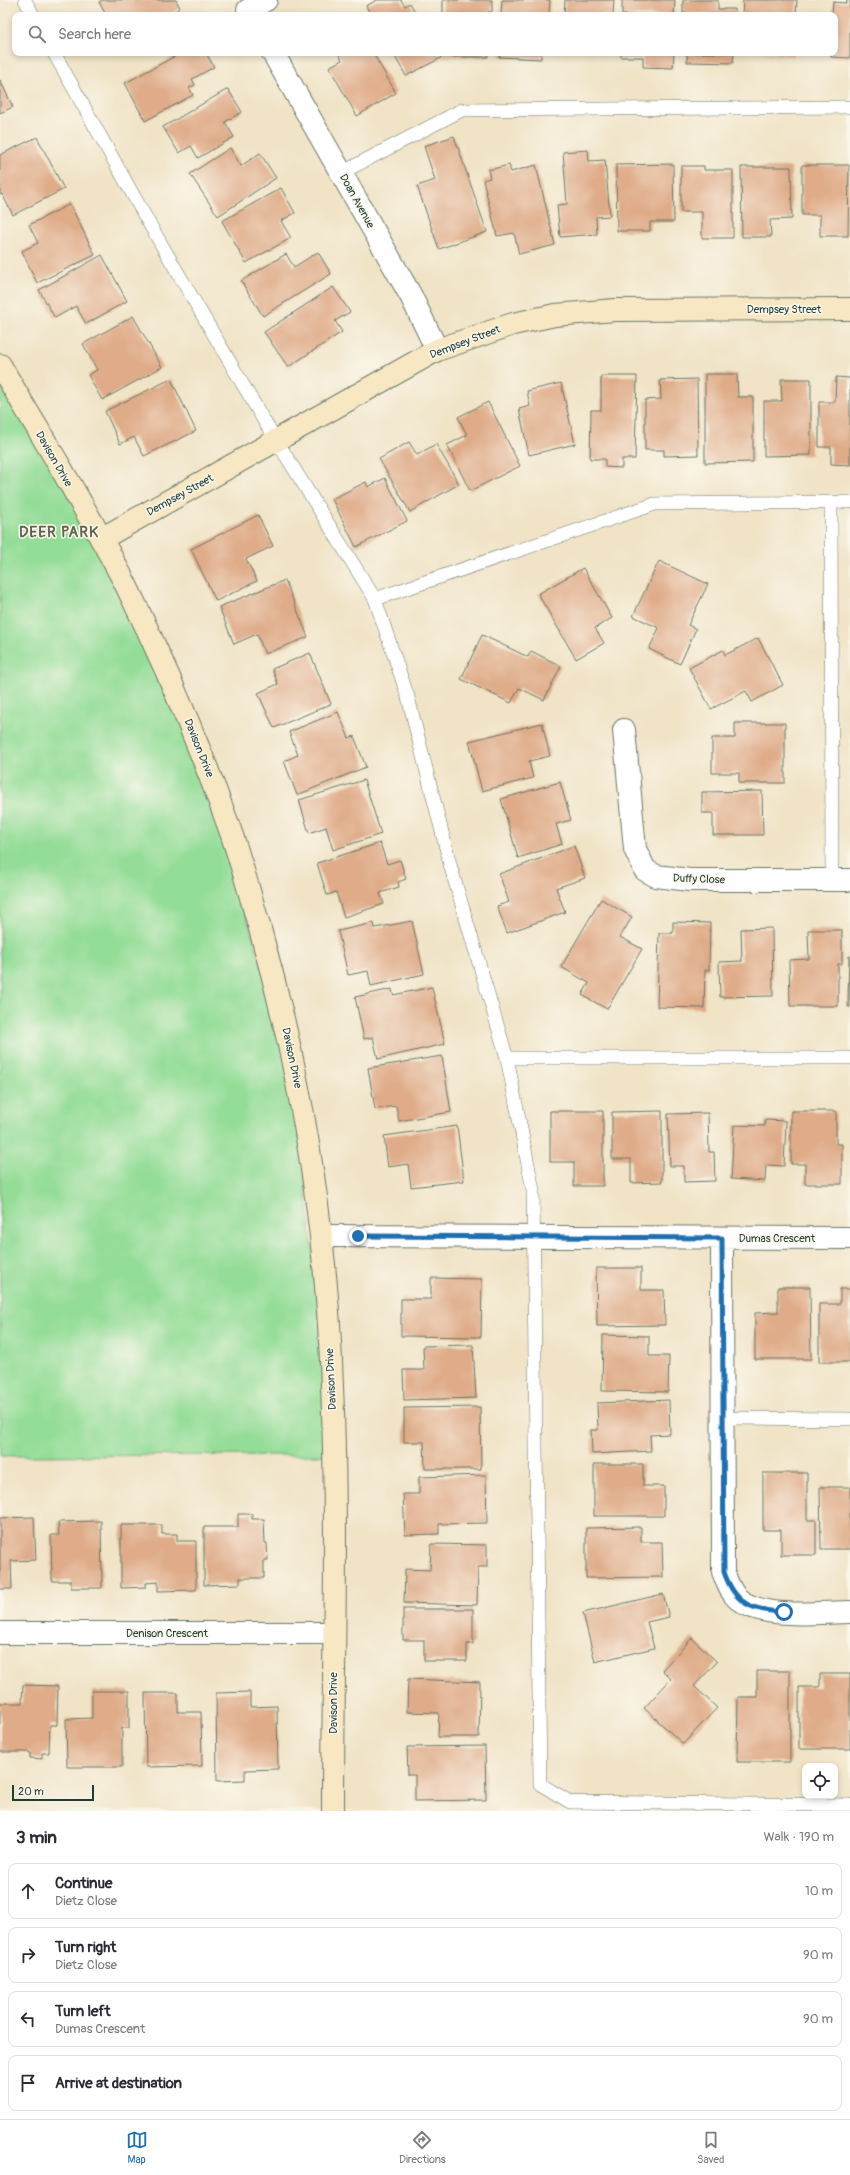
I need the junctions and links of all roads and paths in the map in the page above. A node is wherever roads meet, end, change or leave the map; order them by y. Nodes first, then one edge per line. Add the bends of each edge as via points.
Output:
1 (25, 0) edge
2 (31, 12) edge
3 (56, 56) edge
4 (275, 56) edge
5 (850, 107) edge
6 (341, 173) junction
7 (850, 309) edge
8 (438, 350) junction
9 (0, 366) edge
10 (276, 441) junction
11 (831, 502) junction
12 (850, 502) edge
13 (101, 539) junction
14 (375, 600) junction
15 (624, 730) dead end
16 (841, 880) edge
17 (507, 1058) junction
18 (850, 1058) edge
19 (321, 1236) junction
20 (534, 1237) junction
21 (722, 1238) junction
22 (850, 1238) edge
23 (722, 1418) junction
24 (850, 1419) edge
25 (850, 1612) edge
26 (0, 1633) edge
27 (333, 1633) junction
28 (850, 1805) edge
29 (333, 1811) edge

1 - 2 lane
3 - 10 lane via 146,218
4 - 6 street, Doan Avenue
5 - 6 lane via 462,110
6 - 8 street, Doan Avenue via 411,296
7 - 8 street, Dempsey Street via 586,311 513,324
8 - 10 street, Dempsey Street
9 - 13 street, Davison Drive
10 - 13 street, Dempsey Street
10 - 14 lane
11 - 12 lane
11 - 14 lane via 655,504
11 - 16 lane
13 - 19 street, Davison Drive via 172,682 231,831 279,996 308,1142
14 - 17 lane via 408,697 451,868
15 - 16 street, Duffy Close via 635,849 645,870 656,876 674,879
17 - 18 lane
17 - 20 lane via 532,1190
19 - 20 street, Dumas Crescent
19 - 27 street, Davison Drive via 332,1384
20 - 21 street, Dumas Crescent
20 - 28 lane via 540,1784 570,1802
21 - 22 street, Dumas Crescent
21 - 23 street
23 - 24 lane
23 - 25 street via 723,1560 728,1586 737,1598 751,1607 768,1612
26 - 27 street, Denison Crescent
27 - 29 street, Davison Drive

